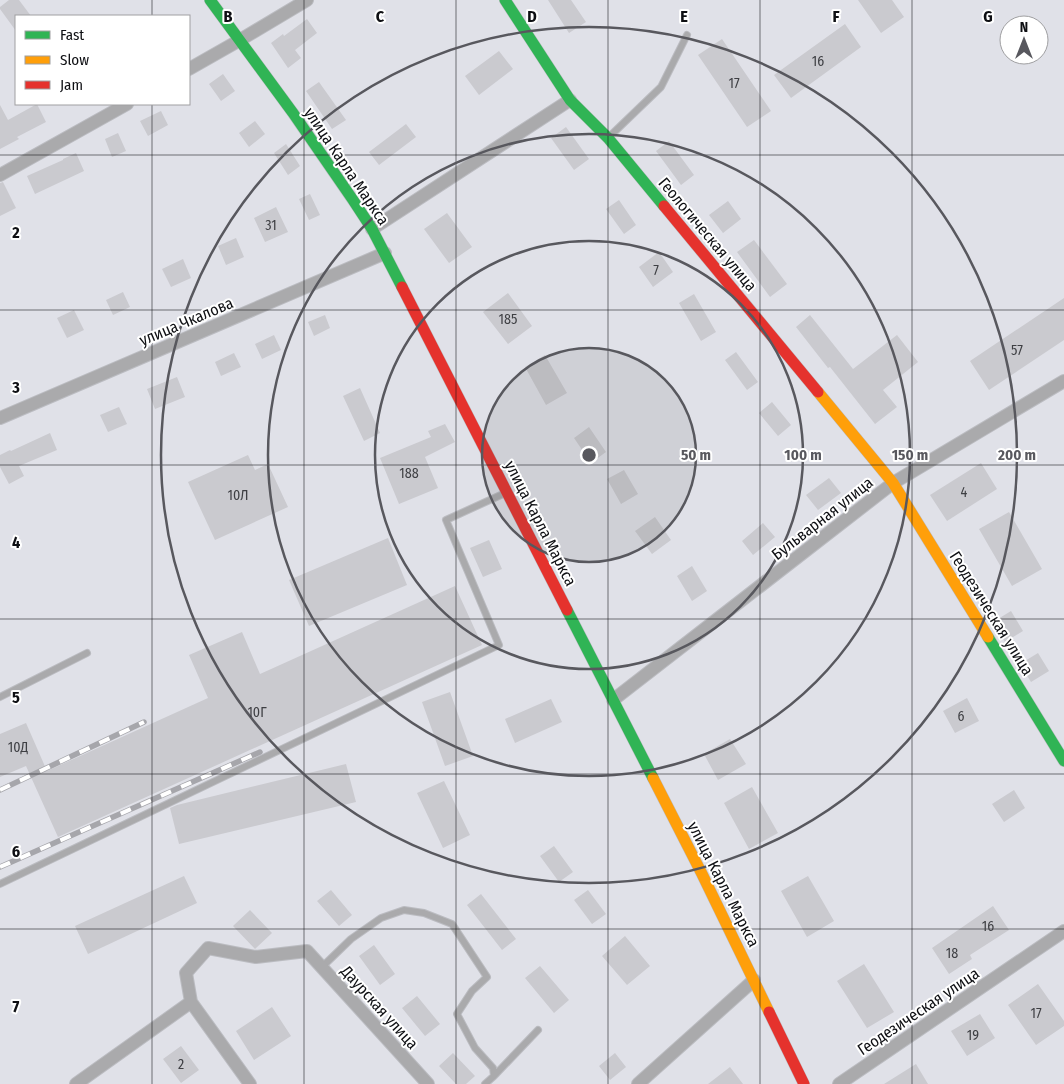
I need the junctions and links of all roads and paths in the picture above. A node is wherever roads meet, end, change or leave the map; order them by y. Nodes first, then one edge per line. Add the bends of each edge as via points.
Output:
1 (210, 0) edge
2 (307, 0) edge
3 (505, 0) edge
4 (687, 35) dead end
5 (240, 40) junction
6 (190, 68) edge
7 (570, 100) junction
8 (125, 105) edge
9 (608, 138) junction
10 (0, 174) edge
11 (372, 229) junction
12 (385, 253) junction
13 (1064, 381) edge
14 (0, 418) edge
15 (893, 483) junction
16 (507, 492) junction
17 (87, 653) dead end
18 (0, 696) edge
19 (613, 700) junction
20 (1064, 761) edge
21 (0, 884) edge
22 (1064, 931) edge
23 (322, 968) junction
24 (754, 980) junction
25 (191, 1002) junction
26 (538, 1030) dead end
27 (494, 1076) junction
28 (76, 1084) edge
29 (250, 1084) edge
30 (428, 1084) edge
31 (485, 1084) edge
32 (638, 1084) edge
33 (804, 1084) edge
34 (839, 1084) edge

1 - 5 main road, улица Карла Маркса
2 - 5 street
3 - 7 main road, Геологическая улица
4 - 9 lane via 660,87
5 - 6 street
5 - 11 main road, улица Карла Маркса
7 - 9 main road, Геологическая улица
7 - 11 street
8 - 10 street
9 - 15 main road, Геологическая улица
11 - 12 main road, улица Карла Маркса
12 - 14 street, улица Чкалова
12 - 16 main road, улица Карла Маркса
13 - 15 street, Бульварная улица
15 - 19 street, Бульварная улица
15 - 20 main road, Геодезическая улица
16 - 19 main road, улица Карла Маркса
16 - 21 lane via 446,520 500,645
17 - 18 lane
19 - 24 main road, улица Карла Маркса
22 - 34 street, Геодезическая улица
23 - 25 street, Даурская улица via 307,951 256,958 208,948 186,973
23 - 27 lane via 352,939 381,918 404,910 424,913 452,924 487,977 472,991 456,1014 475,1048 493,1068
23 - 30 street, Даурская улица
24 - 32 street
24 - 33 main road, улица Карла Маркса
25 - 28 street
25 - 29 street
26 - 27 lane
27 - 31 lane

